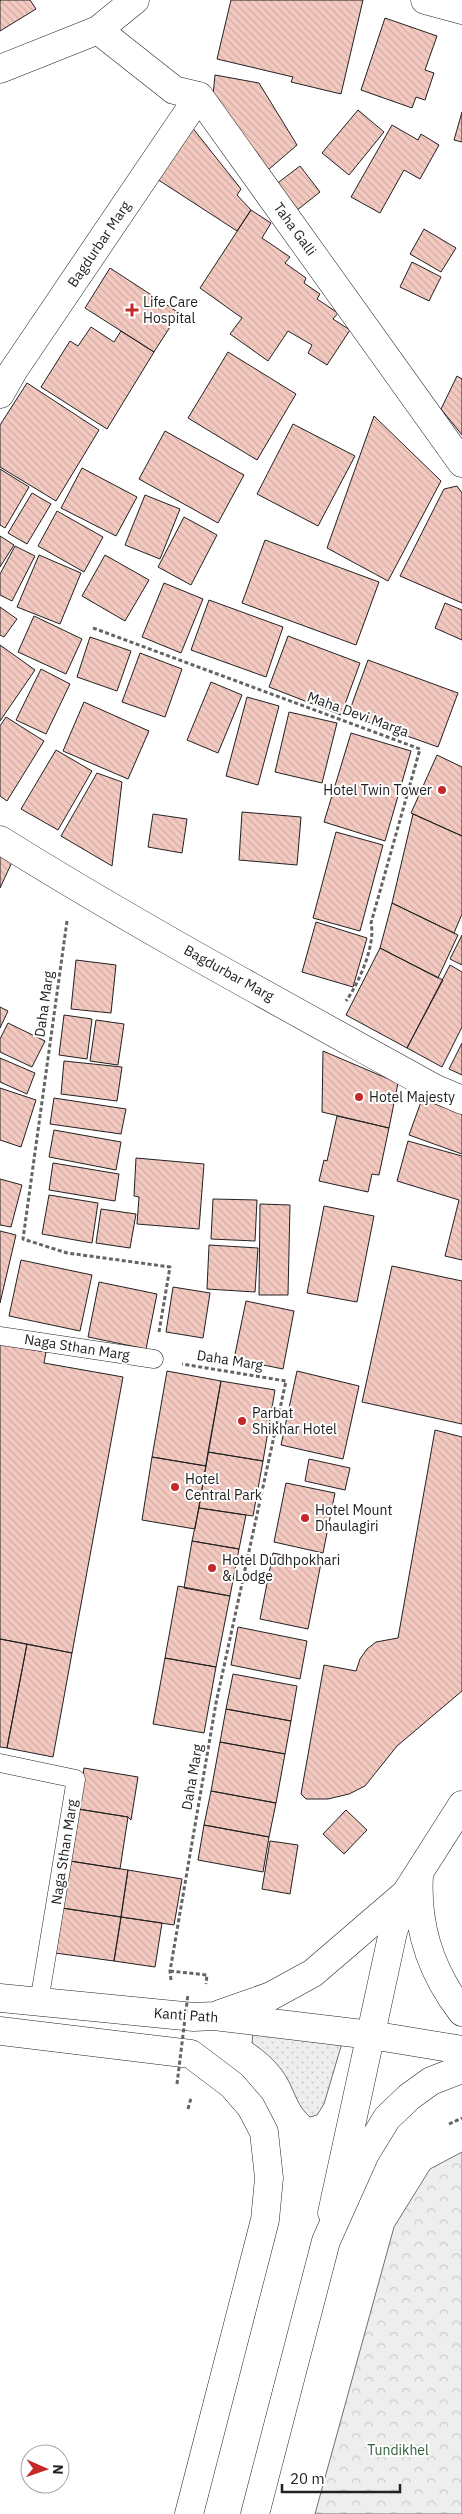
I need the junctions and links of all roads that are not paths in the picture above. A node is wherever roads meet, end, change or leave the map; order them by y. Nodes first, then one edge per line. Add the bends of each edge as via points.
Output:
1 (135, 0) edge
2 (425, 0) edge
3 (462, 10) edge
4 (98, 30) junction
5 (0, 69) edge
6 (199, 96) junction
7 (0, 394) edge
8 (462, 462) edge
9 (0, 840) edge
10 (462, 1100) edge
11 (0, 1336) edge
12 (154, 1359) road end
13 (0, 1763) edge
14 (462, 1805) edge
15 (419, 1870) junction
16 (406, 1893) junction
17 (0, 1998) edge
18 (39, 2002) junction
19 (462, 2012) edge
20 (214, 2016) junction
21 (0, 2031) edge
22 (371, 2035) junction
23 (462, 2050) edge
24 (462, 2069) edge
25 (326, 2241) junction
26 (189, 2514) edge
27 (255, 2514) edge

1 - 4 street
2 - 3 street
4 - 5 street
4 - 6 street via 174,90
6 - 7 street, Bagdurbar Marg
6 - 8 street, Taha Galli
9 - 10 street, Bagdurbar Marg via 434,1088
11 - 12 lane, Naga Sthan Marg
13 - 18 lane, Naga Sthan Marg via 76,1778
14 - 15 street
15 - 16 street
15 - 19 street via 421,1929 434,1968
16 - 20 street via 313,1973 271,1996
16 - 22 street via 384,1967
17 - 18 street, Kanti Path
18 - 20 street, Kanti Path via 194,2017
20 - 22 street, Kanti Path
21 - 26 street via 190,2054 232,2085 251,2107 264,2132 269,2178 265,2220
22 - 23 street, Kanti Path
22 - 25 street
24 - 25 street via 431,2081 409,2096 387,2118 365,2154
25 - 27 street

